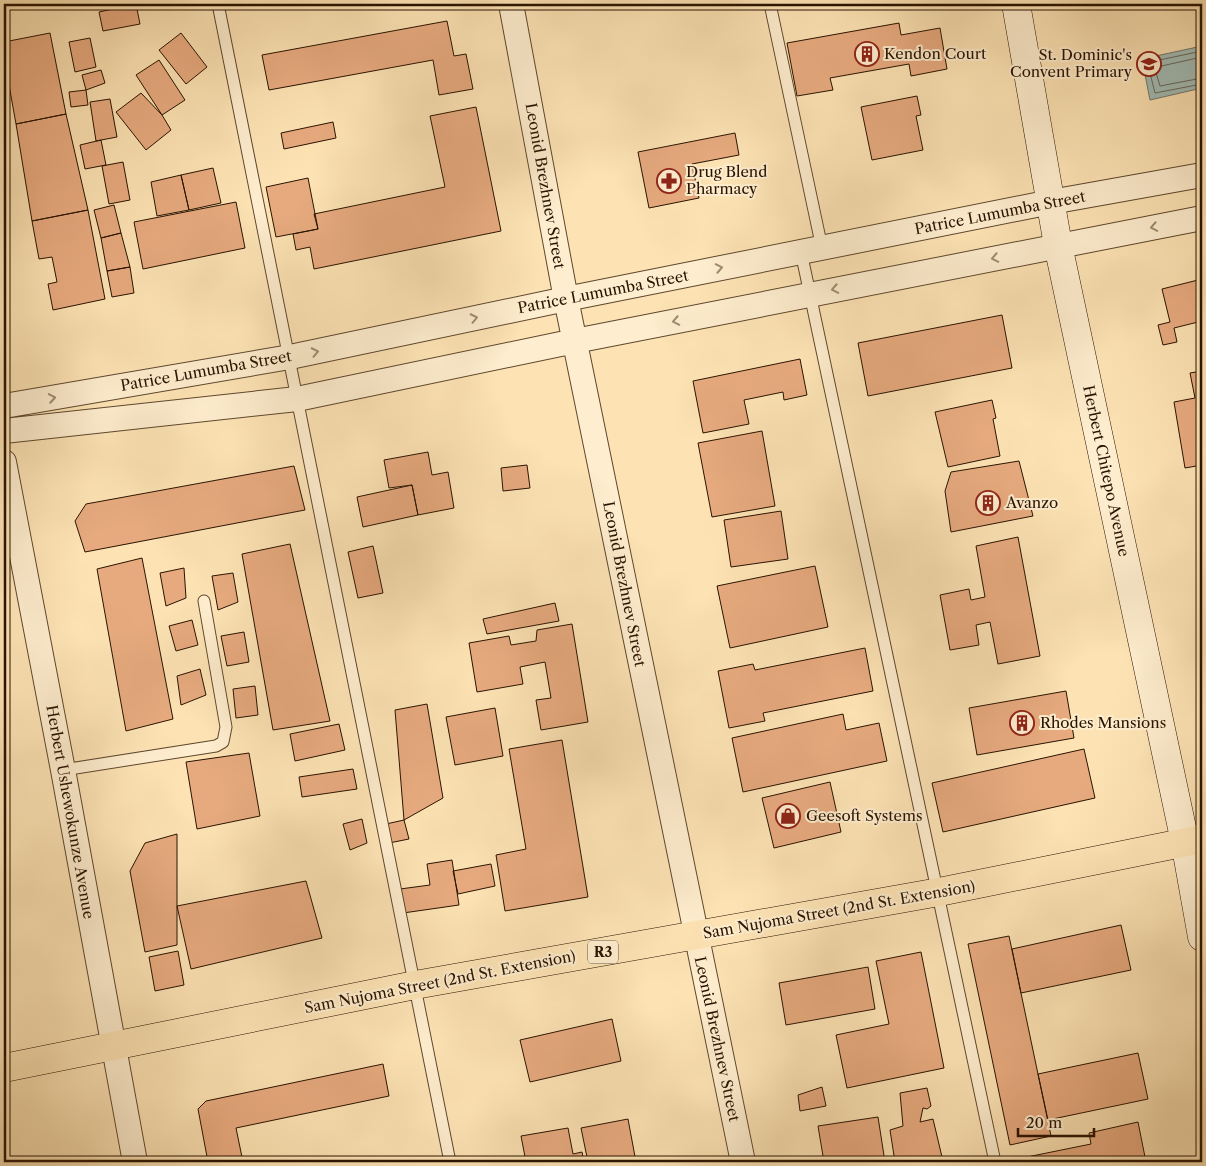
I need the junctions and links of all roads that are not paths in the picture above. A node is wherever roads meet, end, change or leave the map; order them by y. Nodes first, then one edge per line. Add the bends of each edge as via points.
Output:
1 (218, 4) edge
2 (511, 4) edge
3 (770, 4) edge
4 (1016, 4) edge
5 (1202, 175) edge
6 (1051, 202) junction
7 (1202, 218) edge
8 (1058, 245) junction
9 (811, 250) junction
10 (810, 294) junction
11 (566, 299) junction
12 (575, 341) junction
13 (290, 357) junction
14 (297, 398) junction
15 (4, 406) edge
16 (4, 431) edge
17 (4, 462) edge
18 (204, 601) dead end
19 (63, 770) junction
20 (1194, 841) edge
21 (939, 892) junction
22 (696, 936) junction
23 (1202, 937) edge
24 (415, 985) junction
25 (113, 1047) junction
26 (4, 1068) edge
27 (135, 1162) edge
28 (450, 1162) edge
29 (743, 1162) edge
30 (995, 1162) edge

1 - 13 lane
2 - 11 street, Leonid Brezhnev Street
3 - 9 lane
4 - 6 main road, Herbert Chitepo Avenue
5 - 6 street, Patrice Lumumba Street
6 - 8 main road, Herbert Chitepo Avenue
6 - 9 street, Patrice Lumumba Street
7 -> 8 street
8 -> 10 street
8 - 20 main road, Herbert Chitepo Avenue
9 - 10 lane
11 -> 9 street, Patrice Lumumba Street
10 -> 12 street
10 - 21 lane
11 - 12 street, Leonid Brezhnev Street
13 -> 11 street, Patrice Lumumba Street
12 - 14 street
12 - 22 street, Leonid Brezhnev Street
13 - 14 lane
15 -> 13 street, Patrice Lumumba Street
14 - 16 street
14 - 24 lane
17 - 19 street, Herbert Ushewokunze Avenue
18 - 19 lane via 226,727 224,742 216,746
19 - 25 street, Herbert Ushewokunze Avenue
20 - 21 highway, Sam Nujoma Street (2nd St. Extension) / R3
20 - 23 main road, Herbert Chitepo Avenue
21 - 22 highway, Sam Nujoma Street (2nd St. Extension) / R3
21 - 30 lane
22 - 24 highway, Sam Nujoma Street (2nd St. Extension) / R3
22 - 29 street, Leonid Brezhnev Street
24 - 25 highway, Sam Nujoma Street (2nd St. Extension) / R3
24 - 28 lane
25 - 26 highway, Sam Nujoma Street (2nd St. Extension) / R3
25 - 27 street, Herbert Ushewokunze Avenue

